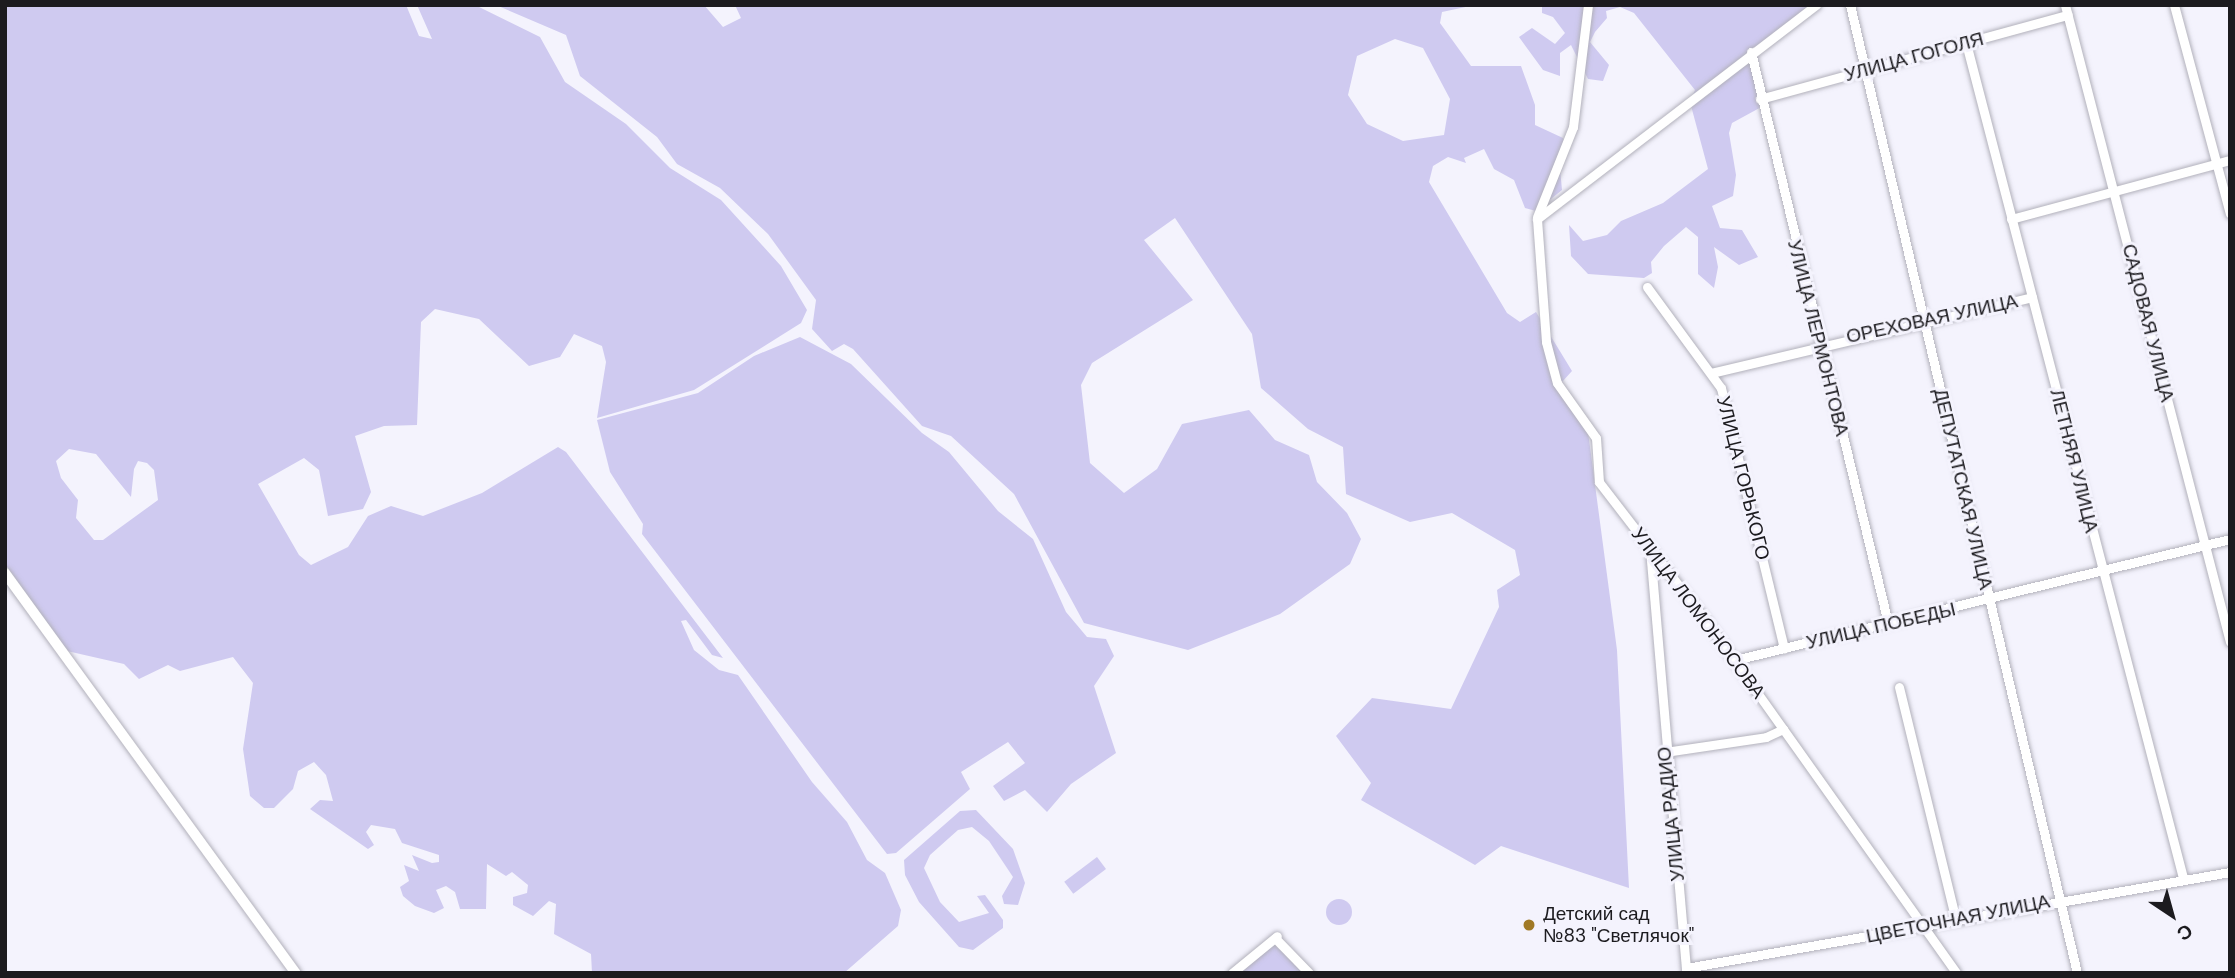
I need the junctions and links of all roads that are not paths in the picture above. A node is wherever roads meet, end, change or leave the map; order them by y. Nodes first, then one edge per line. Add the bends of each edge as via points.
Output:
1 (1588, 5) edge
2 (1816, 5) edge
3 (1850, 5) edge
4 (2175, 5) edge
5 (2066, 10) edge
6 (1966, 43) junction
7 (1751, 52) junction
8 (1865, 70) junction
9 (1760, 99) junction
10 (2230, 160) edge
11 (2218, 163) junction
12 (2114, 191) junction
13 (2230, 214) edge
14 (1537, 219) junction
15 (2011, 219) junction
16 (1647, 287) dead end
17 (2032, 297) junction
18 (1923, 320) junction
19 (1820, 343) junction
20 (1711, 373) junction
21 (2230, 539) edge
22 (2205, 545) junction
23 (1650, 548) junction
24 (2102, 572) junction
25 (5, 573) edge
26 (1989, 601) junction
27 (1888, 623) junction
28 (2230, 642) edge
29 (1784, 649) junction
30 (1735, 660) junction
31 (1899, 687) dead end
32 (1783, 729) junction
33 (1665, 752) junction
34 (2230, 872) edge
35 (2183, 878) junction
36 (2059, 900) junction
37 (1956, 920) junction
38 (1922, 926) junction
39 (1686, 971) edge
40 (296, 973) edge
41 (1232, 973) edge
42 (1310, 973) edge
43 (1956, 973) edge
44 (2077, 973) edge

1 - 14 street via 1573,127
2 - 7 street
3 - 8 street, ДЕПУТАТСКАЯ УЛИЦА
4 - 11 street
5 - 6 street, УЛИЦА ГОГОЛЯ
5 - 12 street, САДОВАЯ УЛИЦА
6 - 8 street, УЛИЦА ГОГОЛЯ
6 - 15 street, ЛЕТНЯЯ УЛИЦА
7 - 9 street, УЛИЦА ЛЕРМОНТОВА
7 - 14 street
8 - 9 street, УЛИЦА ГОГОЛЯ
8 - 18 street, ДЕПУТАТСКАЯ УЛИЦА
9 - 19 street, УЛИЦА ЛЕРМОНТОВА
10 - 11 street
11 - 12 street
11 - 13 street
12 - 15 street
12 - 22 street, САДОВАЯ УЛИЦА
14 - 23 street, УЛИЦА ЛОМОНОСОВА via 1546,342 1557,383 1596,438 1599,482
15 - 17 street, ЛЕТНЯЯ УЛИЦА
16 - 20 street, УЛИЦА ГОРЬКОГО
17 - 18 street, ОРЕХОВАЯ УЛИЦА
17 - 24 street, ЛЕТНЯЯ УЛИЦА
18 - 19 street, ОРЕХОВАЯ УЛИЦА
18 - 26 street, ДЕПУТАТСКАЯ УЛИЦА
19 - 20 street, ОРЕХОВАЯ УЛИЦА
19 - 27 street, УЛИЦА ЛЕРМОНТОВА
20 - 29 street, УЛИЦА ГОРЬКОГО via 1726,405
21 - 22 street, УЛИЦА ПОБЕДЫ
22 - 24 street, УЛИЦА ПОБЕДЫ
22 - 28 street, САДОВАЯ УЛИЦА
23 - 30 street, УЛИЦА ЛОМОНОСОВА
23 - 33 street, УЛИЦА РАДИО
24 - 26 street, УЛИЦА ПОБЕДЫ
24 - 35 street, ЛЕТНЯЯ УЛИЦА
25 - 40 street
26 - 27 street, УЛИЦА ПОБЕДЫ
26 - 36 street, ДЕПУТАТСКАЯ УЛИЦА
27 - 29 street, УЛИЦА ПОБЕДЫ
29 - 30 street, УЛИЦА ПОБЕДЫ
30 - 32 street, УЛИЦА ЛОМОНОСОВА
31 - 37 street
32 - 33 street via 1766,737
32 - 38 street, УЛИЦА ЛОМОНОСОВА
33 - 39 street, УЛИЦА РАДИО
34 - 35 street, ЦВЕТОЧНАЯ УЛИЦА
35 - 36 street, ЦВЕТОЧНАЯ УЛИЦА
36 - 37 street, ЦВЕТОЧНАЯ УЛИЦА
36 - 44 street, ДЕПУТАТСКАЯ УЛИЦА
37 - 38 street, ЦВЕТОЧНАЯ УЛИЦА
38 - 39 street, ЦВЕТОЧНАЯ УЛИЦА
38 - 43 street, УЛИЦА ЛОМОНОСОВА
41 - 42 street via 1276,937

